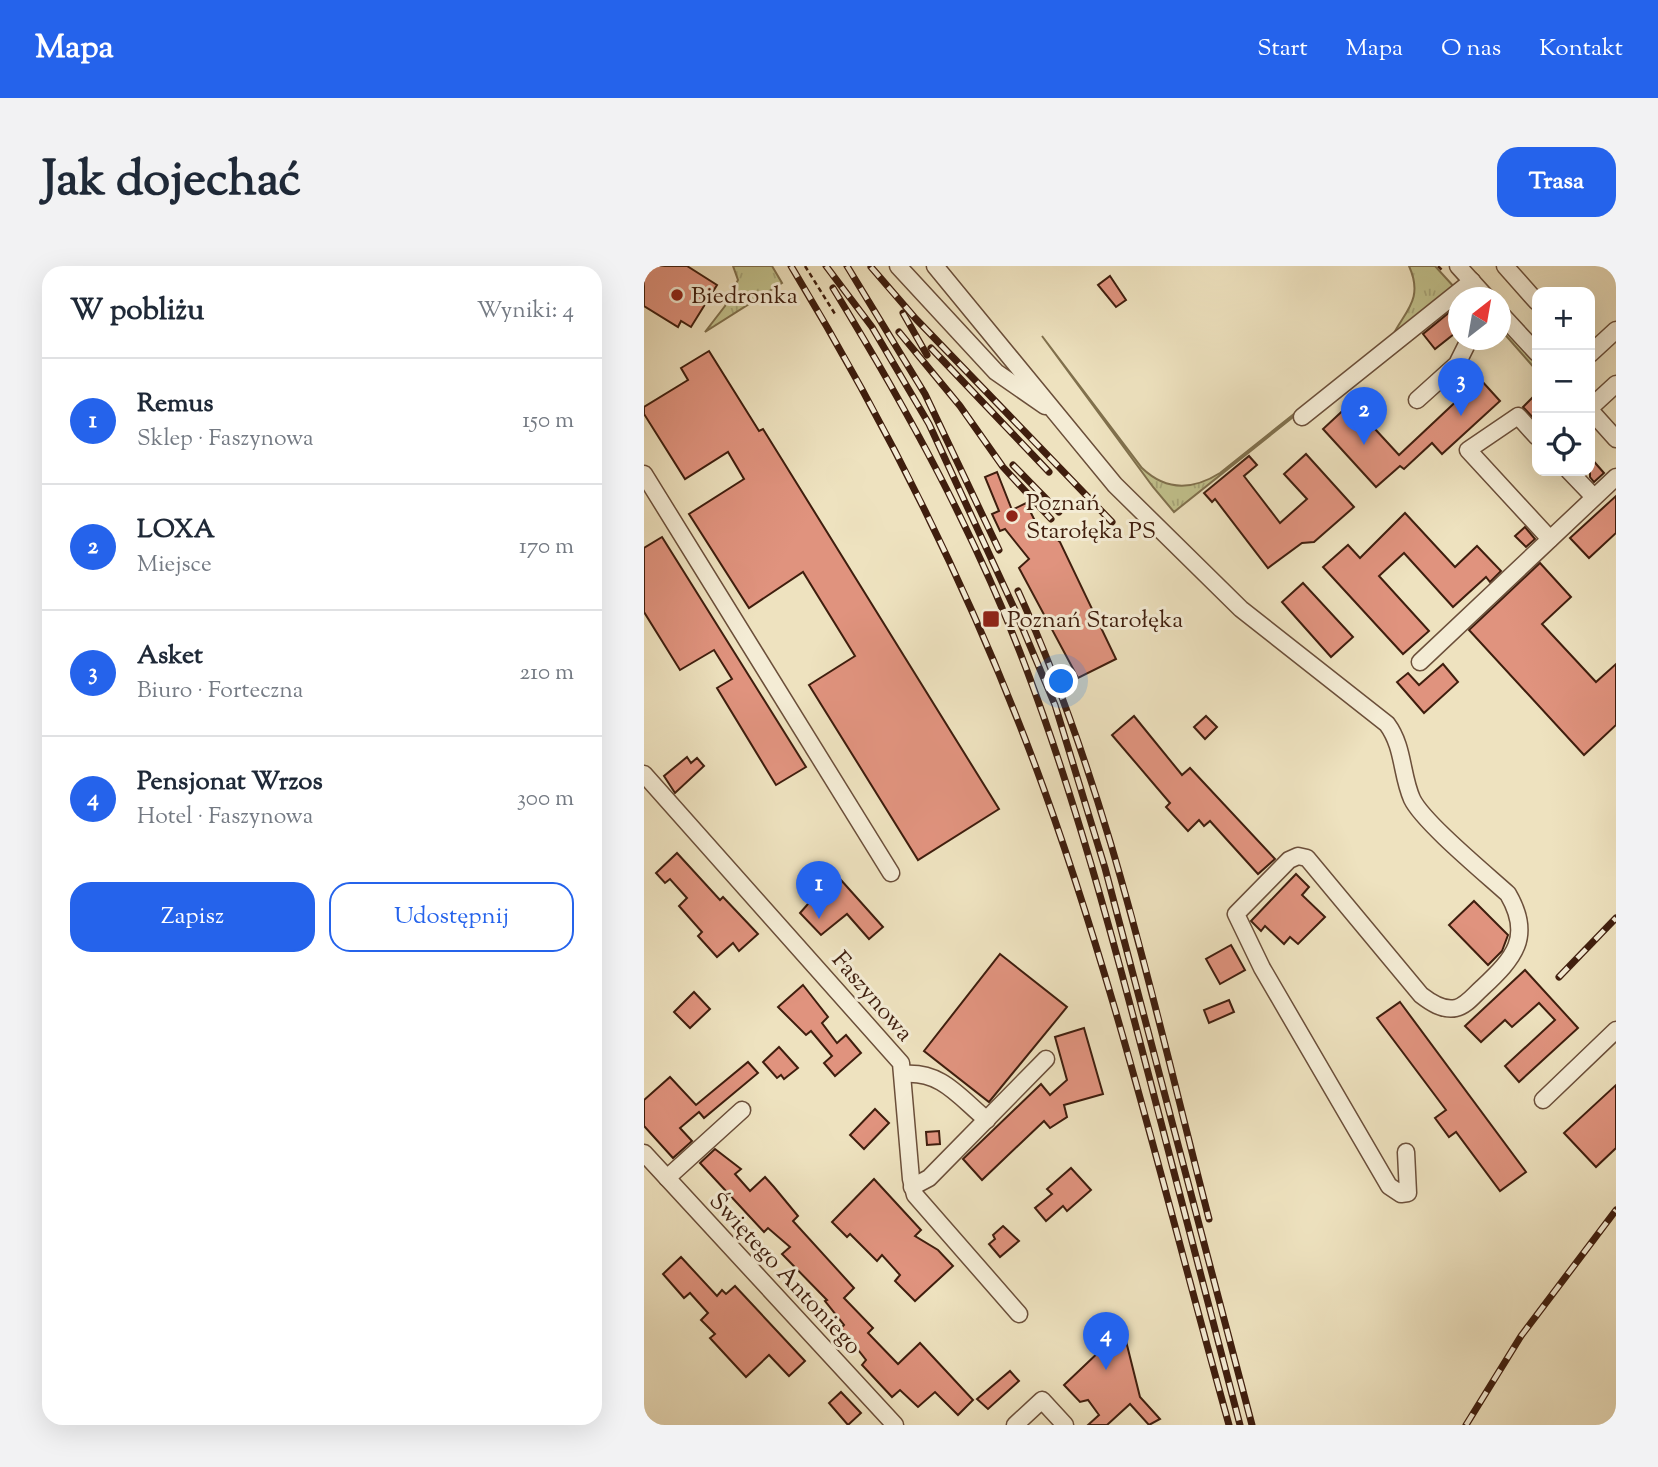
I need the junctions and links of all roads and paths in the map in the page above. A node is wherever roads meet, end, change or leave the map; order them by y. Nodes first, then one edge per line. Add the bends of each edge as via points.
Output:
1 (805, 266) edge
2 (898, 266) edge
3 (935, 266) edge
4 (1458, 266) edge
5 (1505, 266) edge
6 (1472, 281) junction
7 (1477, 287) edge
8 (1532, 296) edge
9 (835, 314) dead end
10 (1511, 325) edge
11 (1616, 330) edge
12 (1464, 350) edge
13 (1534, 350) edge
14 (1594, 350) edge
15 (1616, 384) edge
16 (1417, 400) dead end
17 (1595, 404) edge
18 (1053, 410) junction
19 (1593, 413) edge
20 (1303, 417) dead end
21 (1532, 431) edge
22 (1616, 439) edge
23 (644, 474) edge
24 (1574, 476) edge
25 (1616, 477) edge
26 (1594, 497) junction
27 (1550, 538) junction
28 (1420, 662) dead end
29 (644, 774) edge
30 (891, 873) dead end
31 (1616, 1030) edge
32 (1046, 1059) dead end
33 (904, 1074) junction
34 (1543, 1100) dead end
35 (742, 1110) dead end
36 (986, 1120) junction
37 (1406, 1152) dead end
38 (644, 1153) edge
39 (667, 1178) junction
40 (912, 1187) junction
41 (1019, 1314) dead end
42 (895, 1425) edge
43 (1015, 1425) edge
44 (1065, 1425) edge

1 - 9 path
2 - 18 street via 996,372
3 - 18 street
4 - 6 street
5 - 8 street
6 - 7 street
6 - 20 street
10 - 13 street
11 - 14 street
12 - 16 street via 1457,364
15 - 17 street
18 - 37 street via 1115,485 1241,608 1387,724 1397,737 1409,789 1419,810 1508,894 1516,909 1521,928 1513,955 1457,1008 1446,1008 1421,995 1307,858 1289,860 1236,914 1262,968 1389,1186 1401,1195 1408,1193
19 - 22 street
21 - 27 street via 1518,416 1468,450
23 - 30 street
24 - 26 street
25 - 26 street
26 - 27 street
27 - 28 street
29 - 33 street, Faszynowa via 891,1050
31 - 34 street
32 - 36 street
33 - 36 street via 934,1076
33 - 40 street, Faszynowa
35 - 39 street
36 - 40 street via 929,1178
38 - 39 street, Świętego Antoniego
39 - 42 street, Świętego Antoniego
40 - 41 street, Faszynowa via 920,1204
43 - 44 street via 1042,1400

